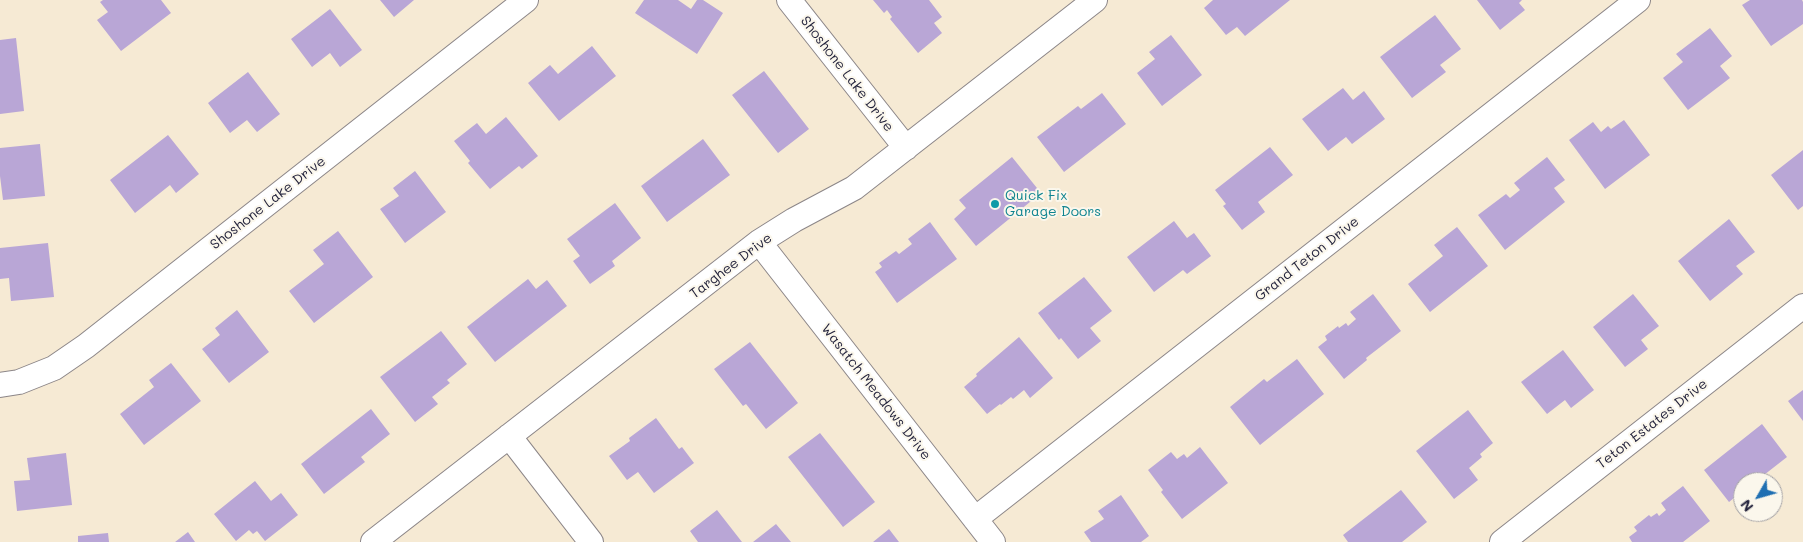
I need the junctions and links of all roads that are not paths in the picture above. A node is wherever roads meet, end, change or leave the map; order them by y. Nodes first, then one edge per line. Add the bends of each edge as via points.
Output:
1 (526, 0) edge
2 (789, 0) edge
3 (1095, 0) edge
4 (1638, 0) edge
5 (906, 148) junction
6 (759, 242) junction
7 (1803, 306) edge
8 (0, 385) edge
9 (509, 436) junction
10 (975, 519) junction
11 (373, 542) edge
12 (591, 542) edge
13 (993, 542) edge
14 (1502, 542) edge

1 - 8 street, Shoshone Lake Drive via 86,346 54,368 19,382
2 - 5 street, Shoshone Lake Drive
3 - 5 street, Targhee Drive
4 - 10 street, Grand Teton Drive
5 - 6 street, Targhee Drive via 854,188
6 - 9 street, Targhee Drive
6 - 10 street, Wasatch Meadows Drive
7 - 14 street, Teton Estates Drive
9 - 11 street, Targhee Drive
9 - 12 street
10 - 13 street, Wasatch Meadows Drive

